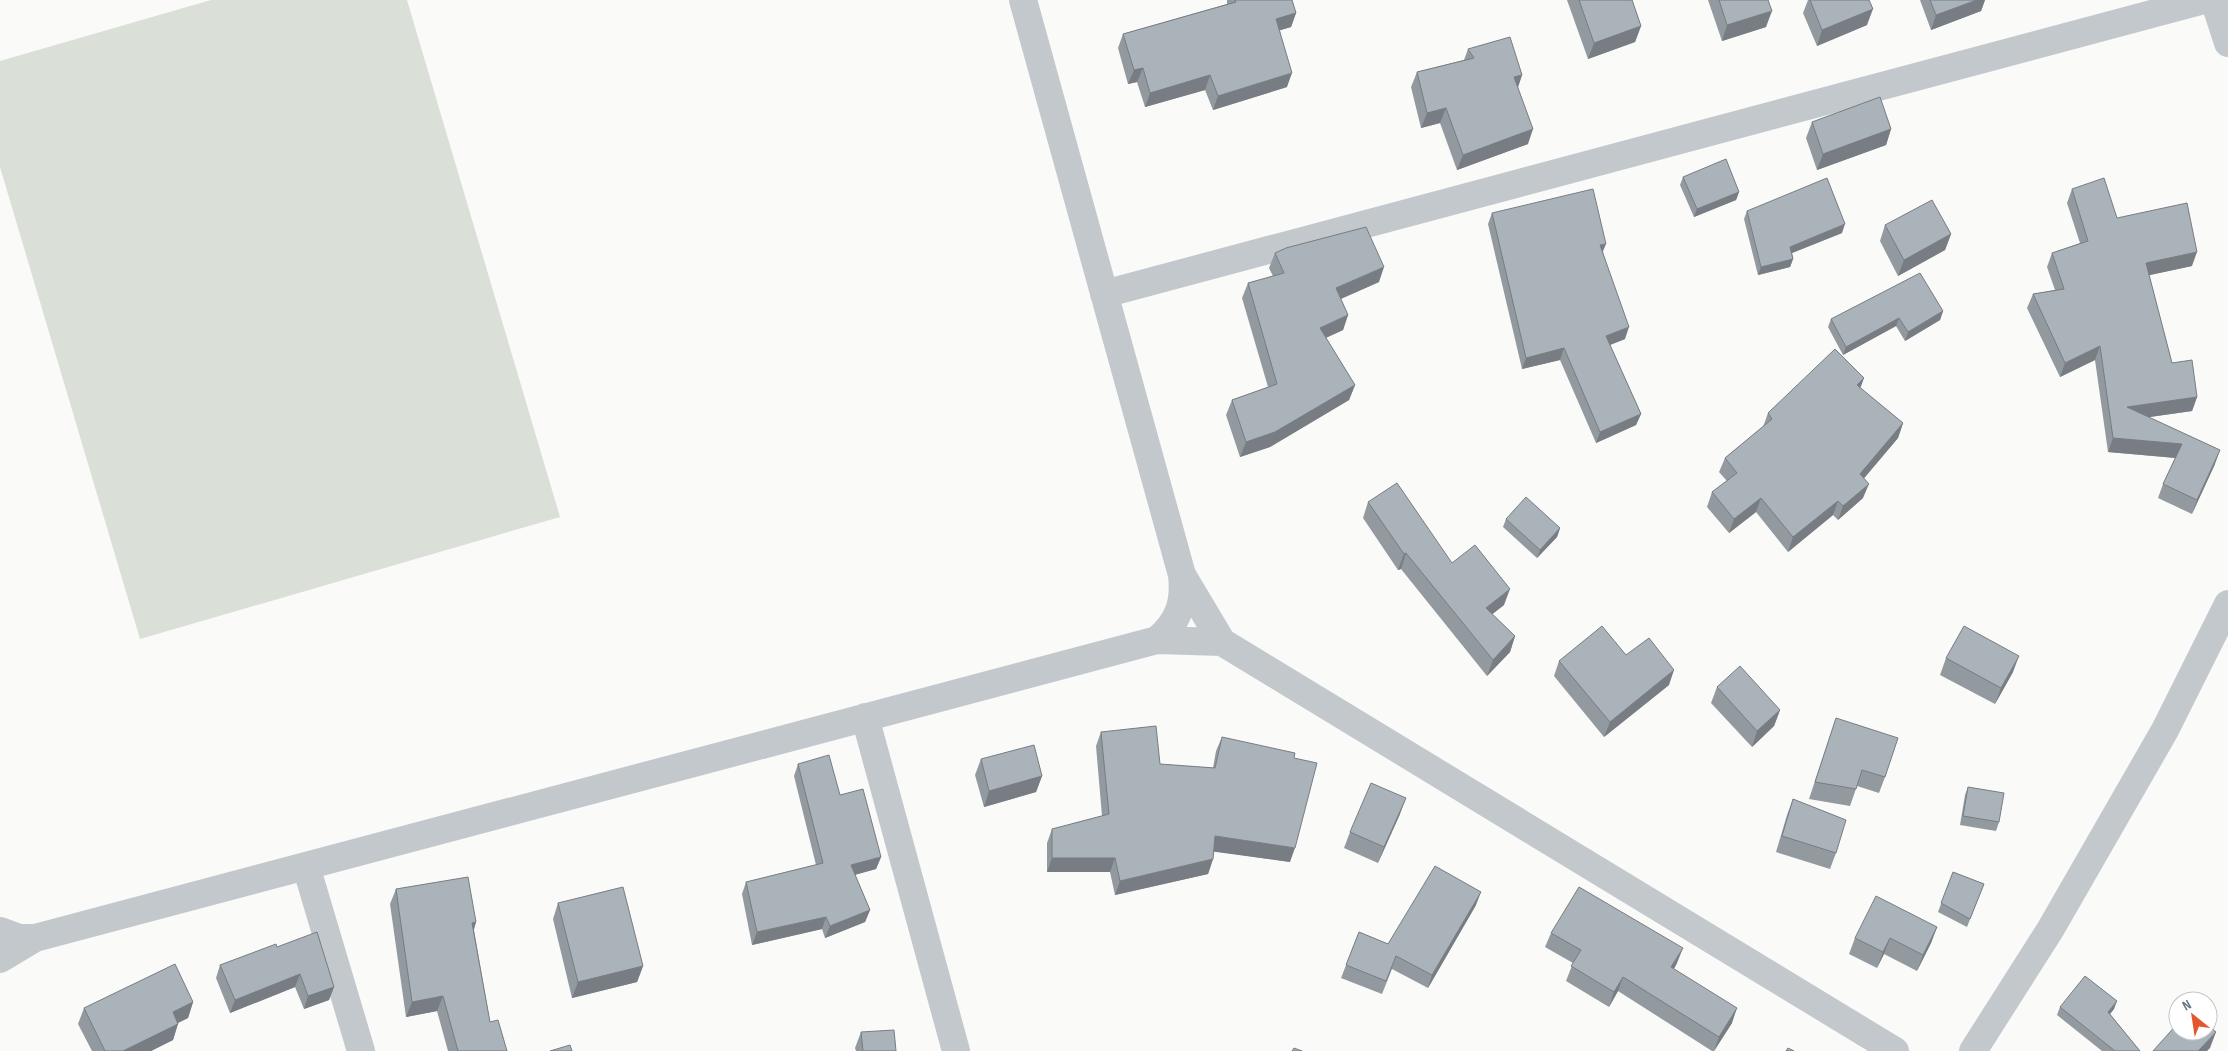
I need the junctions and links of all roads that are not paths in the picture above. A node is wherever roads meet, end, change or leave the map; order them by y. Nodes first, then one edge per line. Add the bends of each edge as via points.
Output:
1 (1023, 0) edge
2 (2204, 0) edge
3 (2214, 0) edge
4 (2228, 43) edge
5 (1104, 294) junction
6 (1182, 575) junction
7 (2228, 604) edge
8 (1157, 640) junction
9 (1222, 642) junction
10 (865, 718) junction
11 (306, 866) junction
12 (0, 931) edge
13 (35, 938) junction
14 (0, 959) edge
15 (360, 1051) edge
16 (956, 1051) edge
17 (1895, 1051) edge
18 (1972, 1051) edge

1 - 5 street
2 - 5 street
3 - 4 street
5 - 6 street
6 - 8 street via 1182,607 1176,620
6 - 9 street
7 - 18 street via 2150,755 2050,930
8 - 9 street
8 - 10 street
9 - 17 street
10 - 11 street
10 - 16 street
11 - 13 street
11 - 15 street
12 - 13 street via 19,938
13 - 14 street

